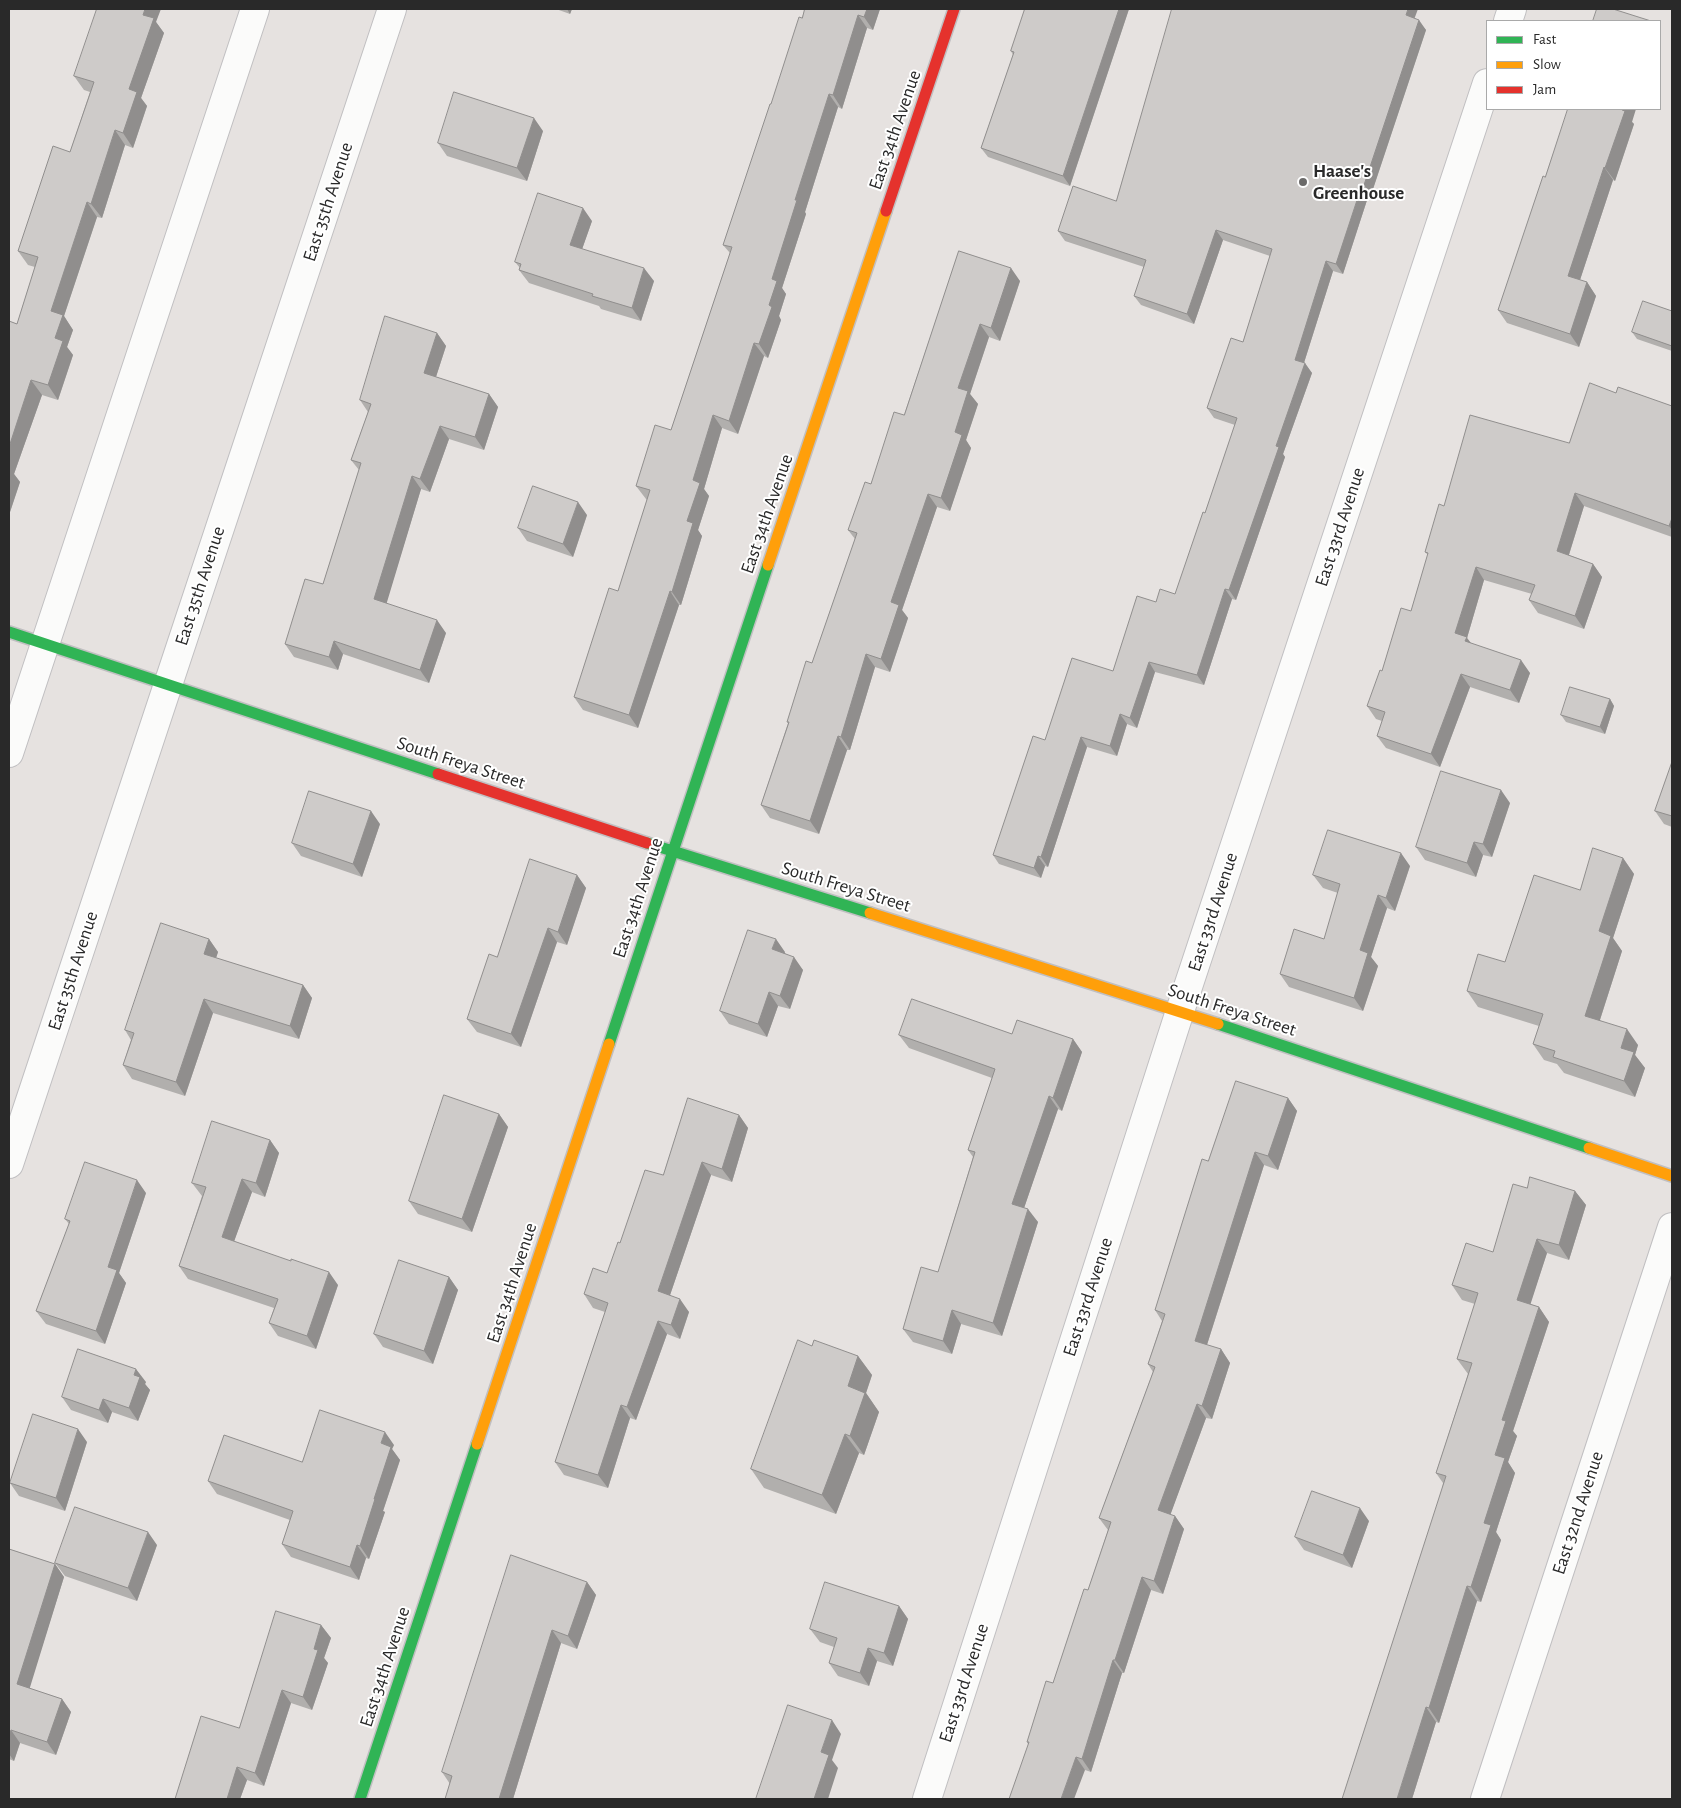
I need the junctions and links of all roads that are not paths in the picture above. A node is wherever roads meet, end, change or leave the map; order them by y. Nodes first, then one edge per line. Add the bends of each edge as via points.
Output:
1 (255, 9) edge
2 (392, 9) edge
3 (954, 9) edge
4 (1486, 86) edge
5 (9, 632) edge
6 (44, 644) junction
7 (168, 684) junction
8 (9, 754) edge
9 (672, 851) junction
10 (1180, 1011) junction
11 (9, 1164) edge
12 (1672, 1176) edge
13 (1672, 1227) edge
14 (360, 1799) edge
15 (927, 1799) edge
16 (1485, 1799) edge

1 - 6 street
2 - 7 street, East 35th Avenue
3 - 9 street, East 34th Avenue
4 - 10 street, East 33rd Avenue
5 - 6 street, South Freya Street
6 - 7 street, South Freya Street
6 - 8 street
7 - 9 street, South Freya Street
7 - 11 street, East 35th Avenue
9 - 10 street, South Freya Street
9 - 14 street, East 34th Avenue
10 - 12 street, South Freya Street
10 - 15 street, East 33rd Avenue
13 - 16 street, East 32nd Avenue

